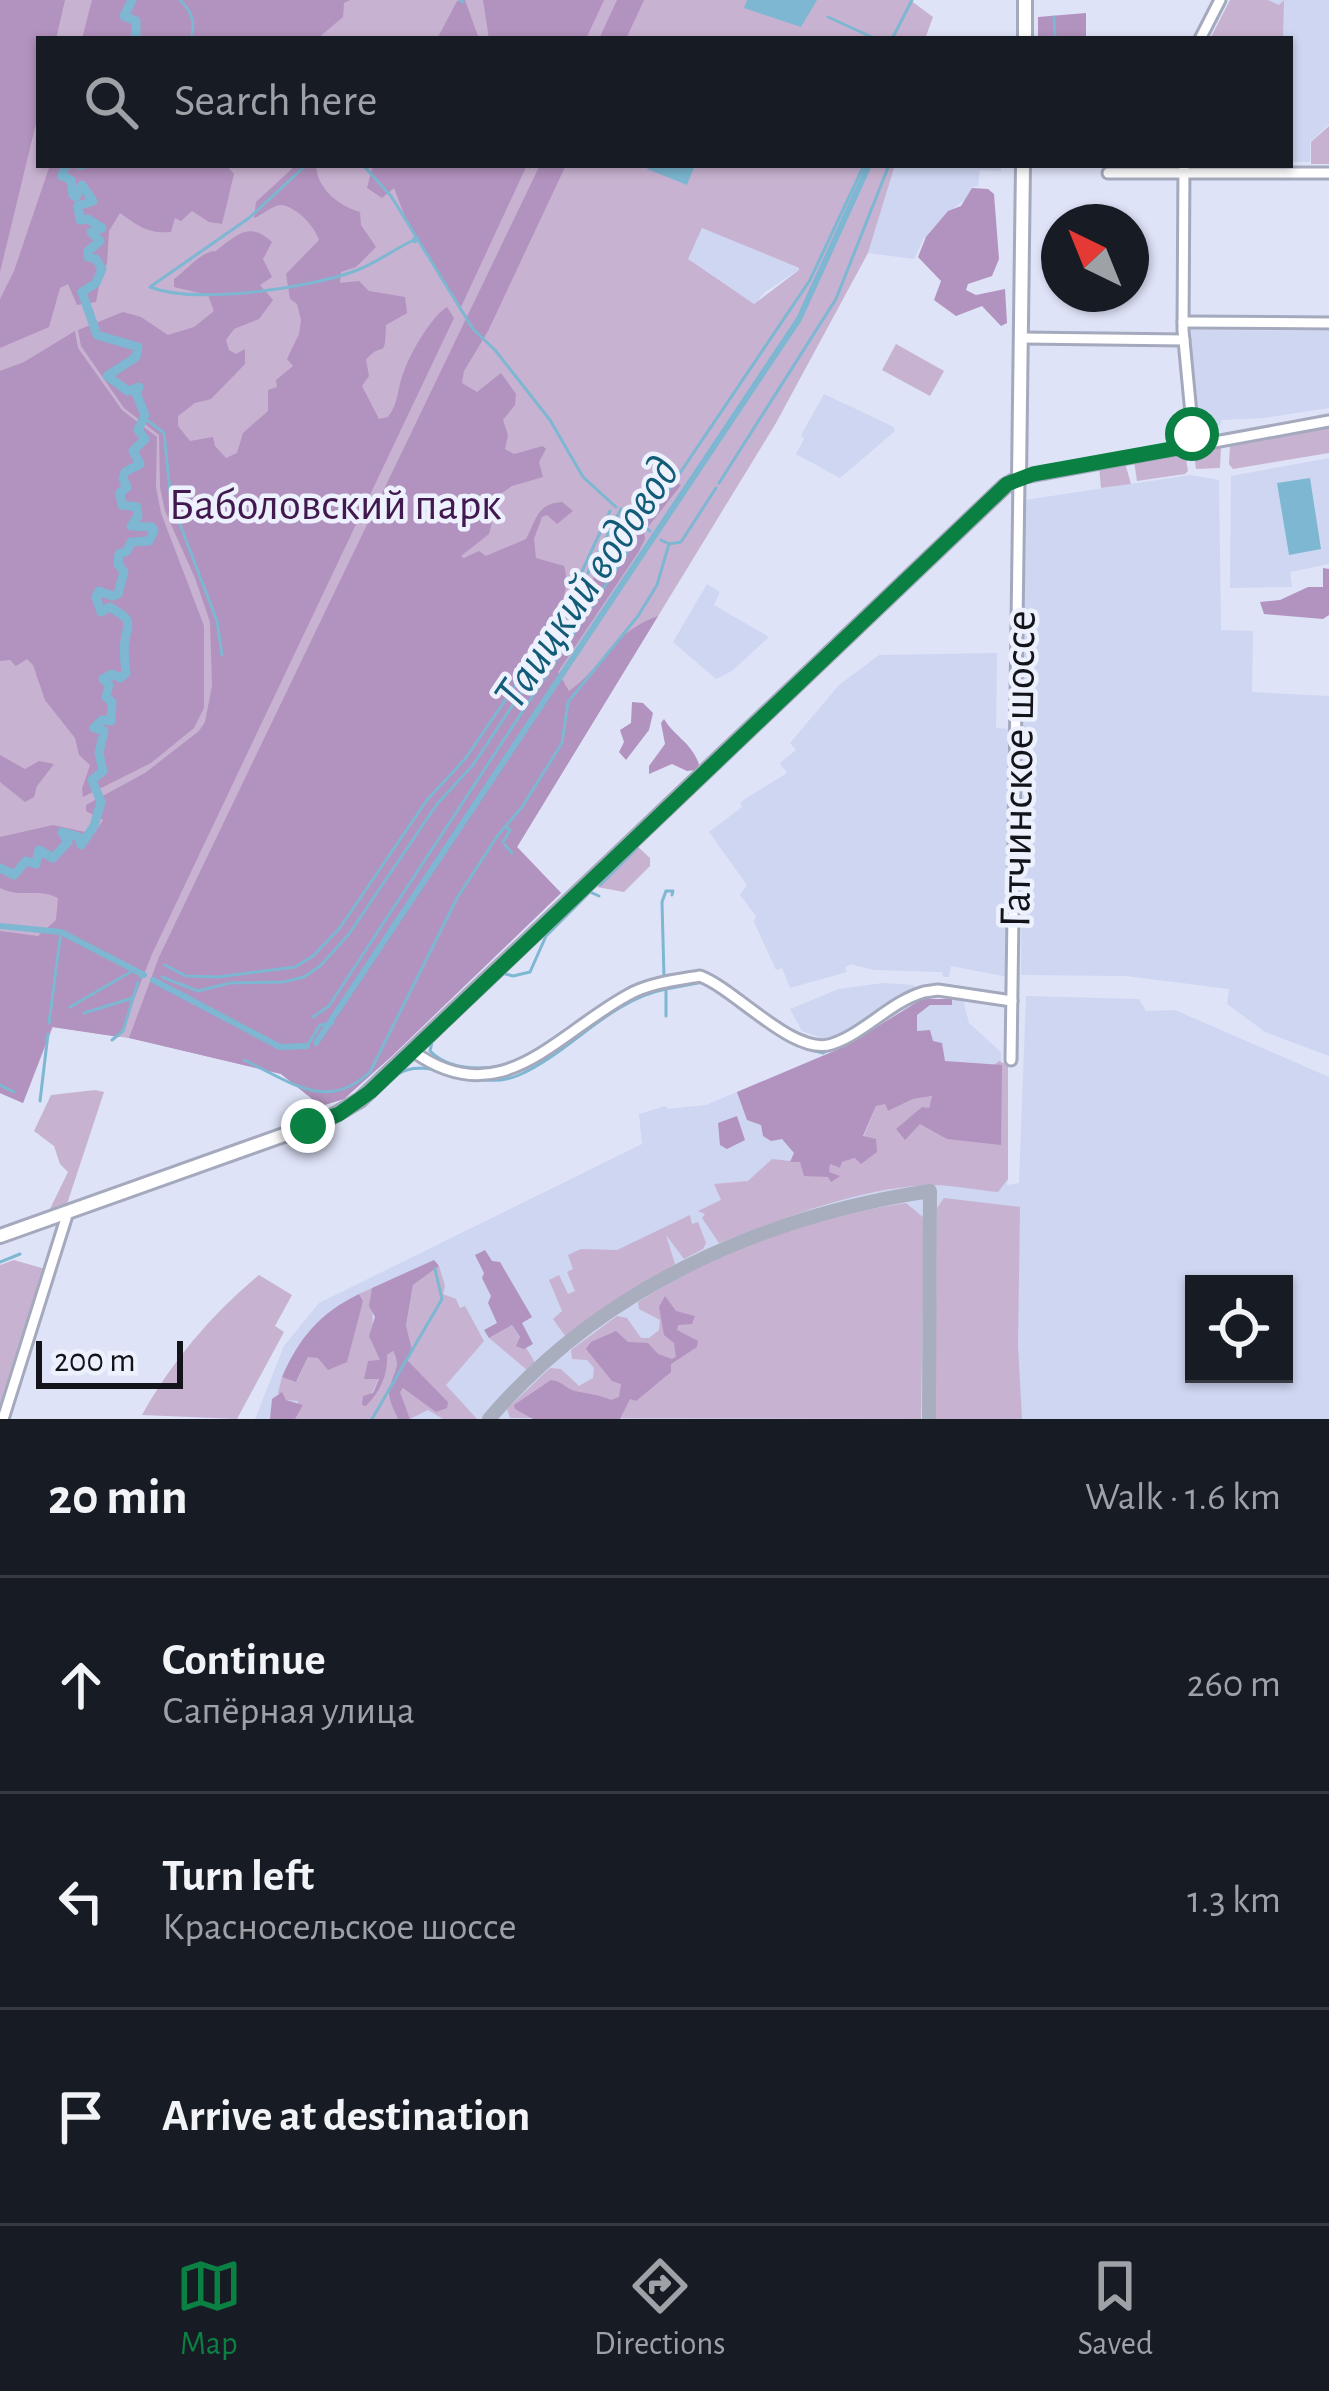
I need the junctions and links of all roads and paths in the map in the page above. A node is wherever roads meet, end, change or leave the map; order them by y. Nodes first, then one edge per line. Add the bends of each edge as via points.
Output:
1 (1025, 0) edge
2 (1220, 0) edge
3 (1025, 36) edge
4 (1202, 36) edge
5 (1023, 168) edge
6 (1184, 168) edge
7 (1108, 172) dead end
8 (1329, 173) edge
9 (1183, 322) junction
10 (1329, 323) edge
11 (1022, 338) junction
12 (1184, 340) junction
13 (1329, 421) edge
14 (1194, 445) junction
15 (1019, 478) junction
16 (1012, 1001) junction
17 (413, 1052) junction
18 (1011, 1060) dead end
19 (68, 1210) junction
20 (0, 1236) edge
21 (3, 1419) edge

1 - 3 main road
2 - 4 street
5 - 11 main road
6 - 7 street
6 - 8 street
6 - 9 street
9 - 10 street
9 - 12 street
11 - 12 street
11 - 15 main road
12 - 14 street
13 - 14 street
14 - 15 street
15 - 16 street, Гатчинское шоссе
15 - 17 main road
16 - 17 street via 924,992 818,1047 700,976 629,994 513,1070 464,1072
16 - 18 street, Гатчинское шоссе
17 - 19 main road via 339,1114
19 - 20 main road
19 - 21 street

